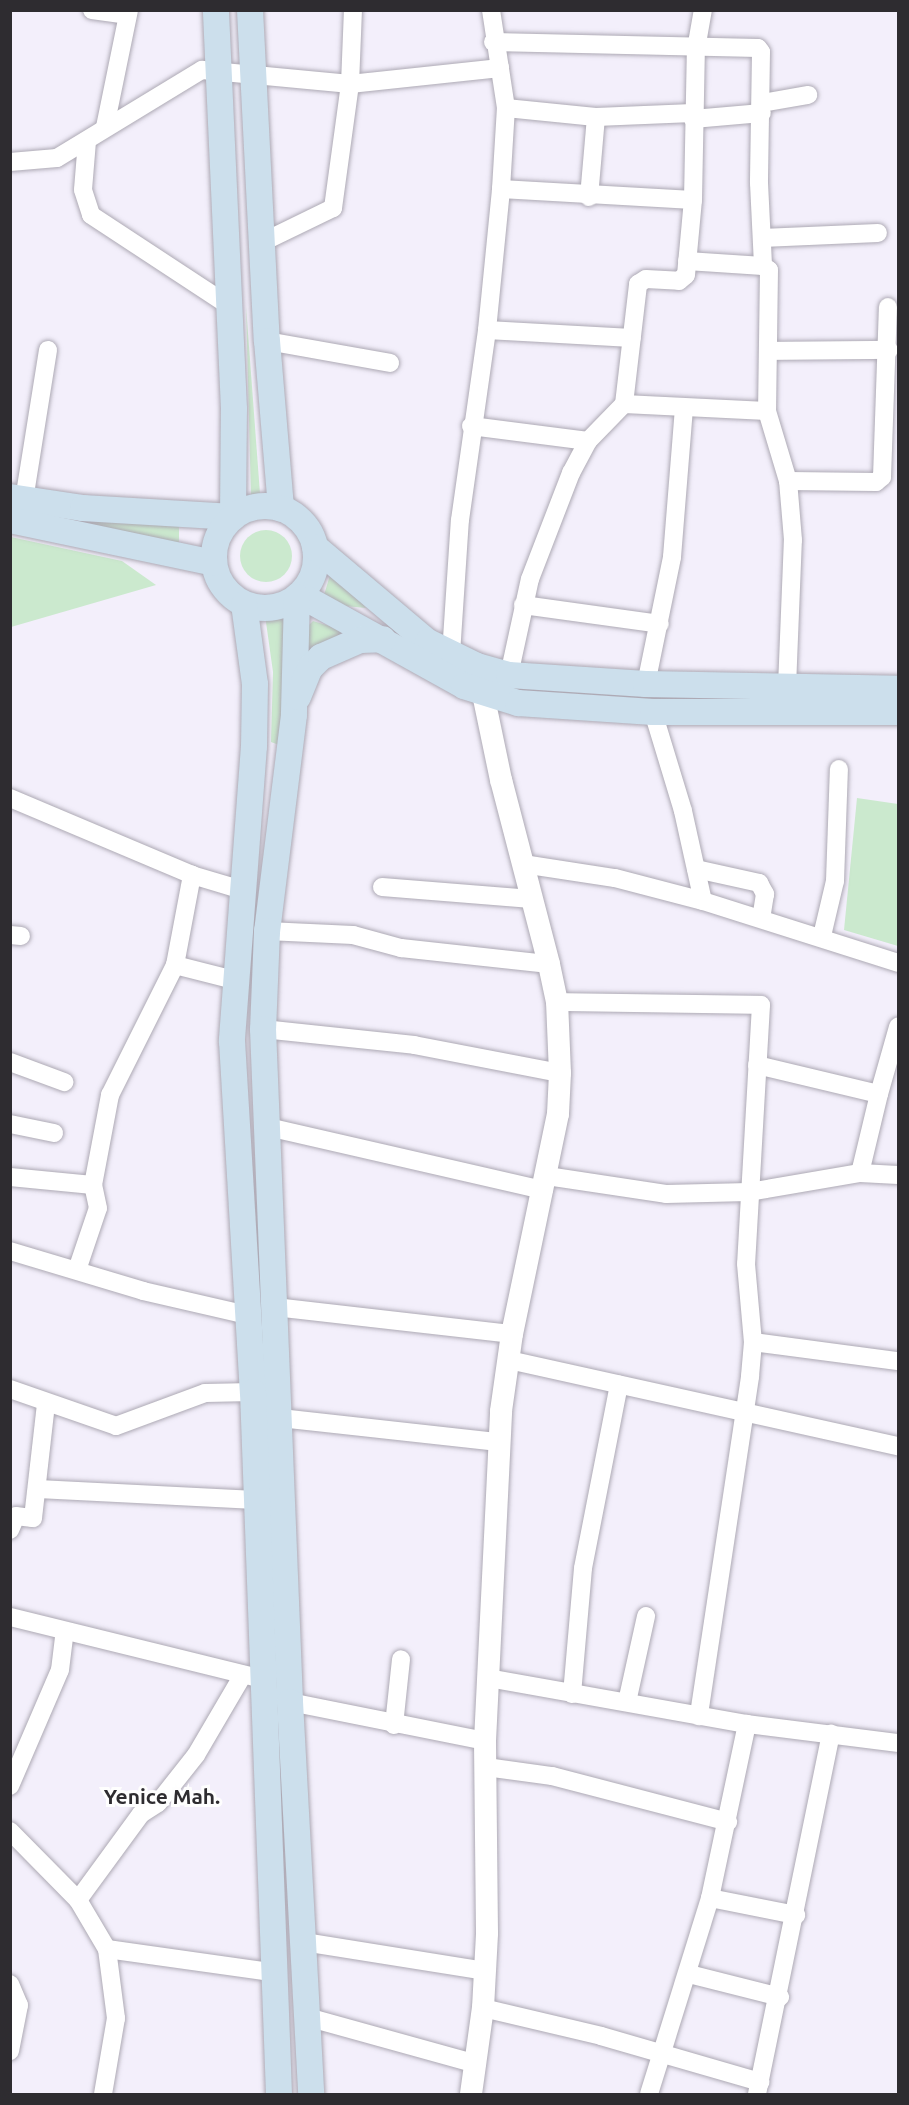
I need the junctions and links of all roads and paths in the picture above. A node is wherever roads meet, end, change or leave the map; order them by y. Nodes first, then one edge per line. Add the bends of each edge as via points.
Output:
1 (92, 10) edge
2 (216, 10) edge
3 (250, 10) edge
4 (353, 10) edge
5 (491, 10) edge
6 (704, 10) edge
7 (128, 13) edge
8 (493, 42) junction
9 (696, 49) junction
10 (500, 68) junction
11 (218, 70) junction
12 (254, 73) junction
13 (350, 84) junction
14 (808, 95) dead end
15 (506, 108) junction
16 (762, 108) junction
17 (693, 116) junction
18 (596, 117) junction
19 (105, 127) junction
20 (87, 141) junction
21 (10, 162) edge
22 (501, 189) junction
23 (589, 197) junction
24 (693, 200) junction
25 (878, 233) dead end
26 (762, 238) junction
27 (263, 242) junction
28 (687, 261) junction
29 (763, 266) junction
30 (888, 307) dead end
31 (231, 308) junction
32 (487, 330) junction
33 (632, 338) junction
34 (267, 341) junction
35 (48, 350) dead end
36 (889, 350) junction
37 (768, 351) junction
38 (390, 363) dead end
39 (624, 404) junction
40 (684, 409) junction
41 (767, 411) junction
42 (471, 426) junction
43 (588, 441) junction
44 (788, 481) junction
45 (15, 506) edge
46 (281, 508) junction
47 (233, 517) junction
48 (315, 547) junction
49 (214, 563) junction
50 (298, 596) junction
51 (244, 604) junction
52 (523, 605) junction
53 (660, 624) junction
54 (383, 639) junction
55 (451, 654) junction
56 (509, 675) junction
57 (646, 684) junction
58 (787, 687) junction
59 (898, 689) edge
60 (483, 694) junction
61 (653, 712) junction
62 (898, 712) edge
63 (294, 715) junction
64 (839, 769) dead end
65 (10, 798) edge
66 (523, 864) junction
67 (696, 868) junction
68 (192, 874) junction
69 (382, 887) dead end
70 (242, 890) junction
71 (532, 898) junction
72 (703, 901) junction
73 (761, 918) junction
74 (267, 931) junction
75 (822, 936) junction
76 (898, 963) edge
77 (549, 964) junction
78 (175, 965) junction
79 (234, 980) junction
80 (557, 1002) junction
81 (898, 1027) edge
82 (263, 1029) junction
83 (10, 1062) edge
84 (757, 1065) junction
85 (560, 1073) junction
86 (64, 1082) dead end
87 (879, 1094) junction
88 (10, 1124) edge
89 (268, 1127) junction
90 (54, 1132) dead end
91 (860, 1173) junction
92 (898, 1175) edge
93 (10, 1177) edge
94 (546, 1183) junction
95 (93, 1185) junction
96 (749, 1192) junction
97 (10, 1251) edge
98 (77, 1270) junction
99 (275, 1307) junction
100 (247, 1315) junction
101 (512, 1334) junction
102 (753, 1341) junction
103 (509, 1360) junction
104 (898, 1361) edge
105 (619, 1385) junction
106 (10, 1389) edge
107 (252, 1392) junction
108 (46, 1404) junction
109 (745, 1414) junction
110 (280, 1418) junction
111 (499, 1442) junction
112 (898, 1446) edge
113 (38, 1489) junction
114 (256, 1500) junction
115 (12, 1520) edge
116 (10, 1617) edge
117 (646, 1617) dead end
118 (65, 1631) junction
119 (401, 1659) dead end
120 (254, 1677) junction
121 (488, 1678) junction
122 (572, 1694) junction
123 (290, 1702) junction
124 (627, 1702) junction
125 (699, 1716) junction
126 (747, 1724) junction
127 (394, 1725) junction
128 (831, 1734) junction
129 (485, 1741) junction
130 (898, 1743) edge
131 (486, 1767) junction
132 (10, 1786) edge
133 (728, 1822) junction
134 (10, 1831) edge
135 (710, 1898) junction
136 (78, 1900) junction
137 (796, 1915) junction
138 (304, 1942) junction
139 (107, 1949) junction
140 (485, 1971) junction
141 (272, 1972) junction
142 (689, 1974) junction
143 (10, 1984) edge
144 (780, 1997) junction
145 (15, 2004) edge
146 (483, 2008) junction
147 (307, 2017) junction
148 (10, 2051) edge
149 (660, 2053) junction
150 (477, 2064) junction
151 (758, 2088) edge
152 (103, 2094) edge
153 (279, 2094) edge
154 (311, 2094) edge
155 (471, 2094) edge
156 (649, 2094) edge

1 - 7 street
2 - 11 main road
3 - 12 main road
4 - 13 street
5 - 8 street
6 - 9 street
7 - 19 street
8 - 9 street
8 - 10 street
9 - 16 street via 758,48
9 - 17 street
10 - 13 street
10 - 15 street
11 - 12 street
11 - 19 street via 201,70
11 - 31 main road
12 - 13 street
12 - 27 main road
13 - 27 street via 333,208
14 - 16 street
15 - 18 street
15 - 22 street
16 - 17 street
16 - 26 street
17 - 18 street
17 - 24 street
18 - 23 street
19 - 20 street
20 - 21 street via 57,158
20 - 31 street via 82,190 91,215
22 - 23 street
22 - 32 street
23 - 24 street
24 - 28 street
25 - 26 street
26 - 29 street
27 - 34 main road
28 - 29 street
28 - 33 street via 686,275 679,280 646,279 638,284
29 - 37 street via 769,270
30 - 36 street
31 - 47 main road
32 - 33 street
32 - 42 street
33 - 39 street
34 - 38 street
34 - 46 main road
35 - 45 street
36 - 37 street
36 - 44 street via 882,477 876,482
37 - 41 street
39 - 40 street
39 - 43 street
40 - 41 street
40 - 53 street via 672,557
41 - 44 street
42 - 43 street
42 - 55 street
43 - 52 street via 571,473
44 - 58 street via 794,540
45 - 47 main road
45 - 49 main road
46 - 47 main road via 261,506
46 - 48 main road via 300,519
47 - 49 main road via 217,538
48 - 50 main road via 314,573
48 - 55 main road via 406,628
49 - 51 main road via 221,583
50 - 51 main road via 271,608
50 - 54 main road
50 - 63 main road
51 - 70 main road via 255,684
52 - 53 street
52 - 56 street
53 - 57 street
54 - 60 main road
54 - 63 main road via 360,640 321,657 302,684
55 - 56 main road
56 - 57 main road
57 - 58 main road
58 - 59 main road
60 - 61 main road via 518,703
60 - 66 street
61 - 62 main road
61 - 67 street
63 - 74 main road
64 - 75 street via 835,881
65 - 68 street
66 - 71 street
66 - 72 street via 615,878
67 - 72 street
67 - 73 street via 759,883 765,894
68 - 70 street
68 - 78 street
69 - 71 street
70 - 79 main road
71 - 77 street
72 - 73 street
73 - 75 street
74 - 77 street via 353,934 401,948
74 - 82 main road
75 - 76 street
77 - 80 street
78 - 79 street
78 - 95 street via 110,1095
79 - 100 main road via 235,1118
80 - 84 street via 761,1005
80 - 85 street
81 - 87 street
82 - 85 street via 414,1045
82 - 89 main road
83 - 86 street
84 - 87 street
84 - 96 street
85 - 94 street via 560,1106
87 - 91 street
88 - 90 street
89 - 94 street
89 - 99 main road
91 - 92 street
91 - 96 street
93 - 95 street
94 - 96 street via 666,1194
94 - 101 street
95 - 98 street via 98,1208
96 - 102 street via 746,1264
97 - 98 street
98 - 100 street via 143,1291
99 - 101 street
99 - 110 main road
100 - 107 main road
101 - 103 street
102 - 104 street
102 - 109 street
103 - 105 street
103 - 111 street
105 - 109 street
105 - 122 street via 583,1568
106 - 108 street
107 - 108 street via 205,1393 116,1426
107 - 114 main road
108 - 113 street
109 - 112 street
109 - 125 street
110 - 111 street
110 - 123 main road
111 - 121 street
113 - 114 street
113 - 115 street via 33,1518
114 - 120 main road
116 - 118 street
117 - 124 street
118 - 120 street
118 - 132 street via 60,1670
119 - 127 street
120 - 136 street via 158,1803 141,1814
120 - 141 main road via 273,1869
121 - 122 street
121 - 129 street
122 - 124 street
123 - 127 street
123 - 138 main road
124 - 125 street
125 - 126 street
126 - 128 street
126 - 133 street
127 - 129 street
128 - 130 street
128 - 137 street
129 - 131 street
131 - 133 street via 552,1776
131 - 140 street
133 - 135 street
134 - 136 street
135 - 137 street
135 - 142 street
136 - 139 street
137 - 144 street
138 - 140 street
138 - 147 main road
139 - 141 street
139 - 152 street via 116,2018
140 - 146 street
141 - 153 main road
142 - 144 street
142 - 149 street
143 - 145 street
144 - 151 street
145 - 148 street
146 - 149 street
146 - 150 street
147 - 150 street
147 - 154 main road
149 - 151 street
149 - 156 street
150 - 155 street

